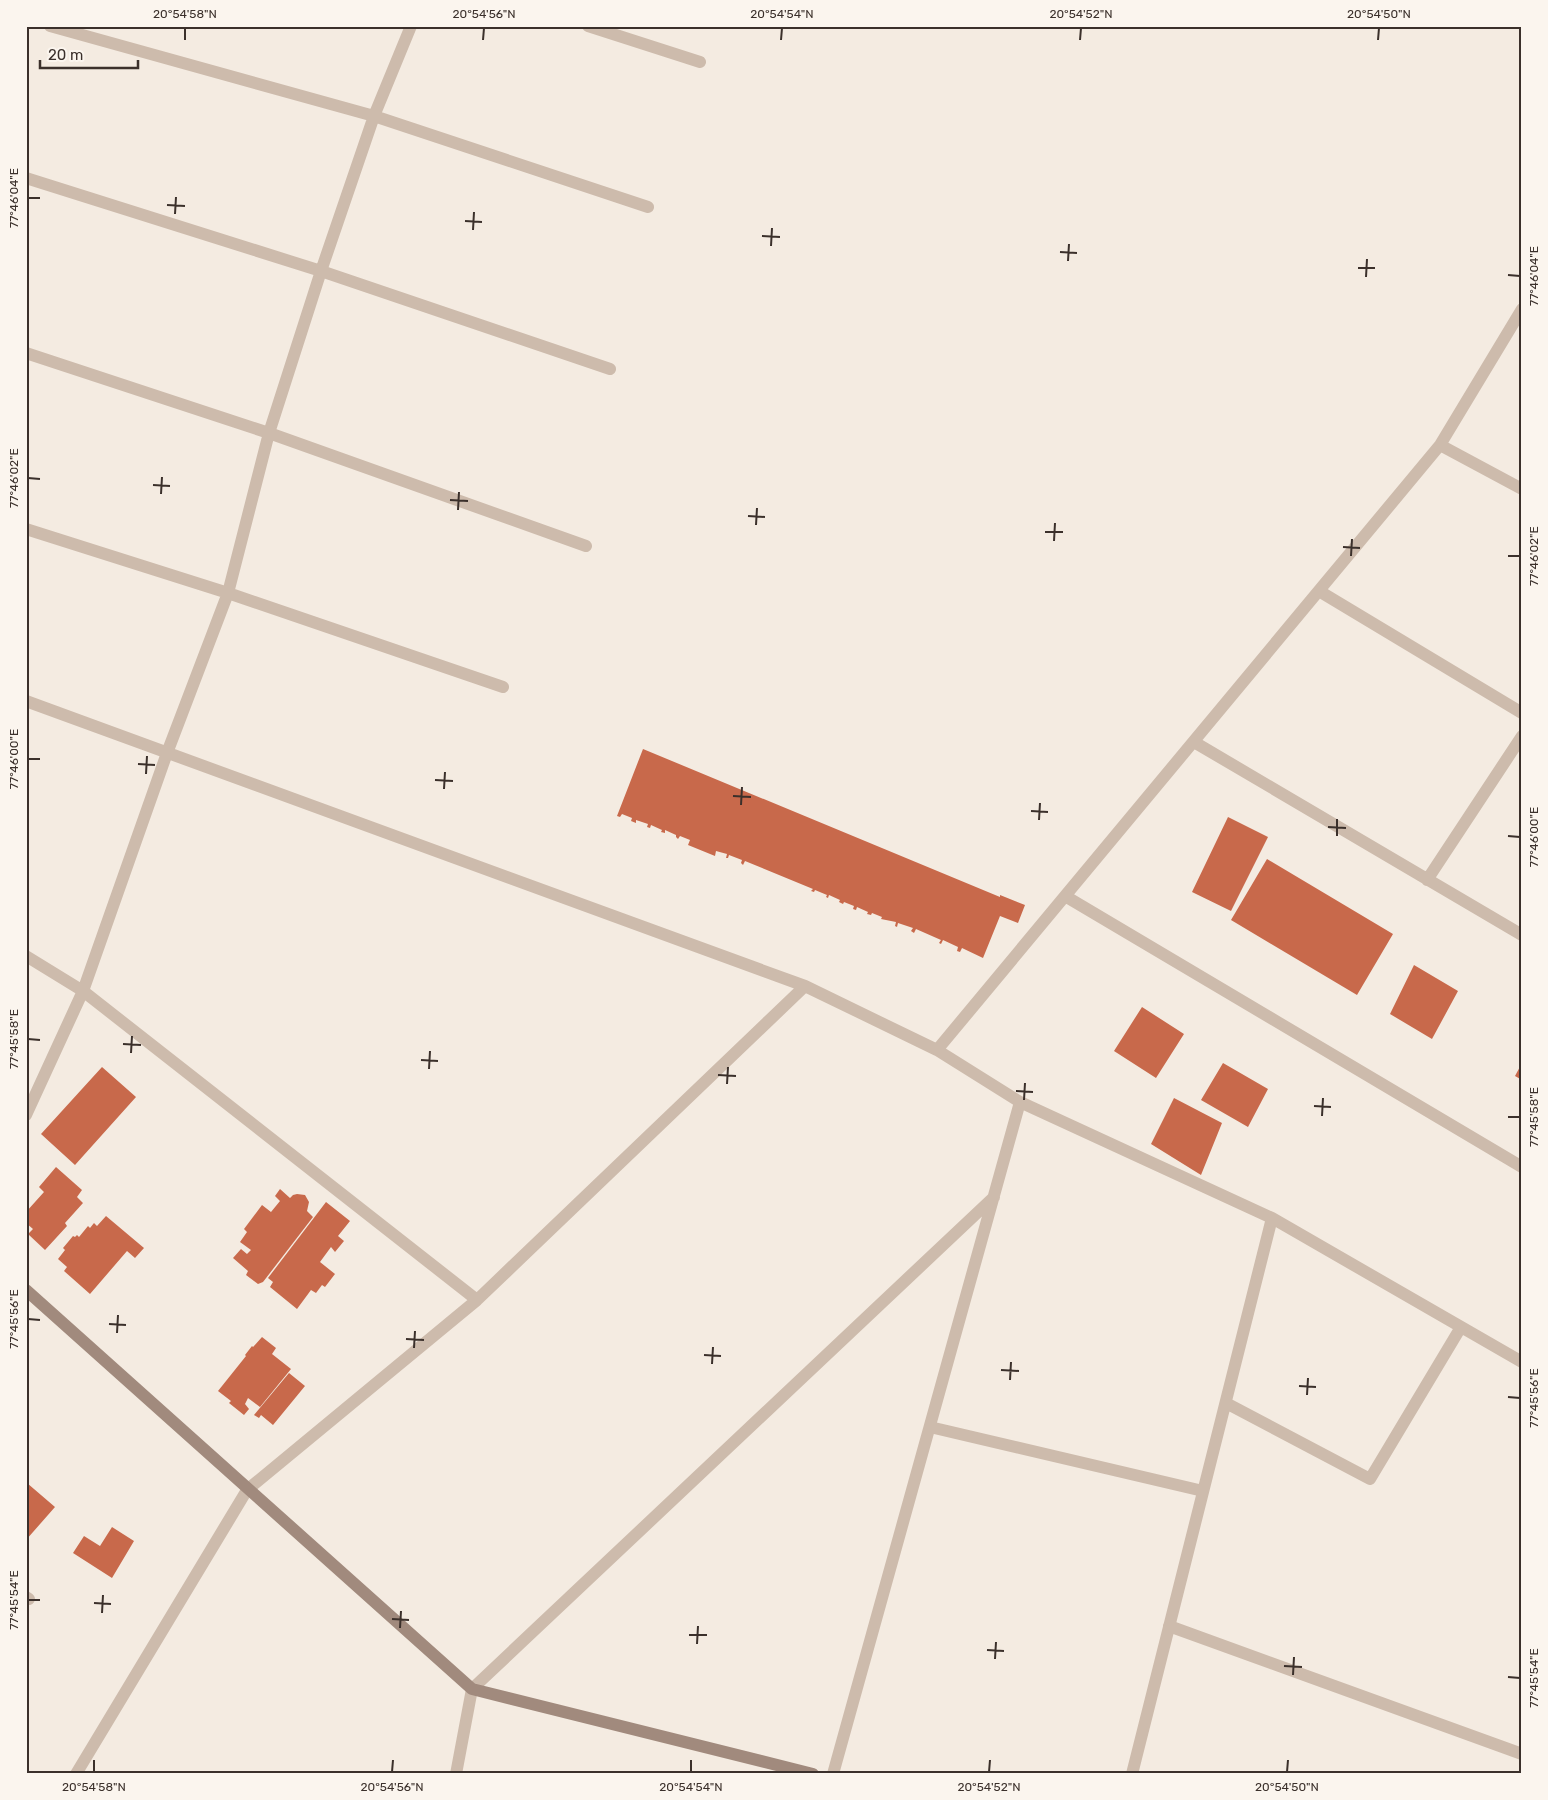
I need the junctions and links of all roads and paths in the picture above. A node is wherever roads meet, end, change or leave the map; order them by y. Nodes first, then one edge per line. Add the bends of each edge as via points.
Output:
1 (50, 26) edge
2 (410, 26) edge
3 (588, 26) edge
4 (700, 62) dead end
5 (374, 116) junction
6 (26, 178) edge
7 (648, 206) dead end
8 (321, 271) junction
9 (1522, 309) edge
10 (26, 353) edge
11 (610, 368) dead end
12 (269, 434) junction
13 (1440, 445) junction
14 (1522, 488) edge
15 (26, 529) edge
16 (586, 546) dead end
17 (1319, 591) junction
18 (228, 593) junction
19 (503, 687) dead end
20 (26, 701) edge
21 (1522, 713) edge
22 (1522, 736) edge
23 (1194, 742) junction
24 (167, 753) junction
25 (1427, 880) junction
26 (1065, 896) junction
27 (1522, 935) edge
28 (26, 956) edge
29 (806, 986) junction
30 (83, 990) junction
31 (938, 1050) junction
32 (1020, 1102) junction
33 (26, 1115) edge
34 (1522, 1167) edge
35 (994, 1197) junction
36 (1272, 1218) junction
37 (26, 1290) edge
38 (477, 1300) junction
39 (1461, 1327) junction
40 (1522, 1362) edge
41 (1226, 1403) junction
42 (930, 1427) junction
43 (247, 1490) junction
44 (1203, 1491) junction
45 (1169, 1626) junction
46 (472, 1689) junction
47 (1522, 1754) edge
48 (76, 1774) edge
49 (456, 1774) edge
50 (813, 1774) edge
51 (833, 1774) edge
52 (1132, 1774) edge

1 - 5 street
2 - 5 street
3 - 4 street
5 - 7 street
5 - 8 street
6 - 8 street
8 - 11 street
8 - 12 street
9 - 13 street
10 - 12 street
12 - 16 street
12 - 18 street
13 - 14 street
13 - 17 street
15 - 18 street
17 - 21 street
17 - 23 street
18 - 19 street
18 - 24 street
20 - 24 street
22 - 25 street
23 - 25 street
23 - 26 street
24 - 29 street
24 - 30 street
25 - 27 street
26 - 31 street
26 - 34 street
28 - 30 street
29 - 31 street
29 - 38 street
30 - 33 street
30 - 38 street
31 - 32 street
32 - 35 street
32 - 36 street
35 - 42 street
35 - 46 street
36 - 39 street
36 - 41 street
37 - 43 street
38 - 43 street
39 - 40 street
39 - 41 street via 1370,1479
41 - 44 street
42 - 44 street
42 - 51 street
43 - 46 street
43 - 48 street
44 - 45 street
45 - 47 street
45 - 52 street
46 - 49 street
46 - 50 street

